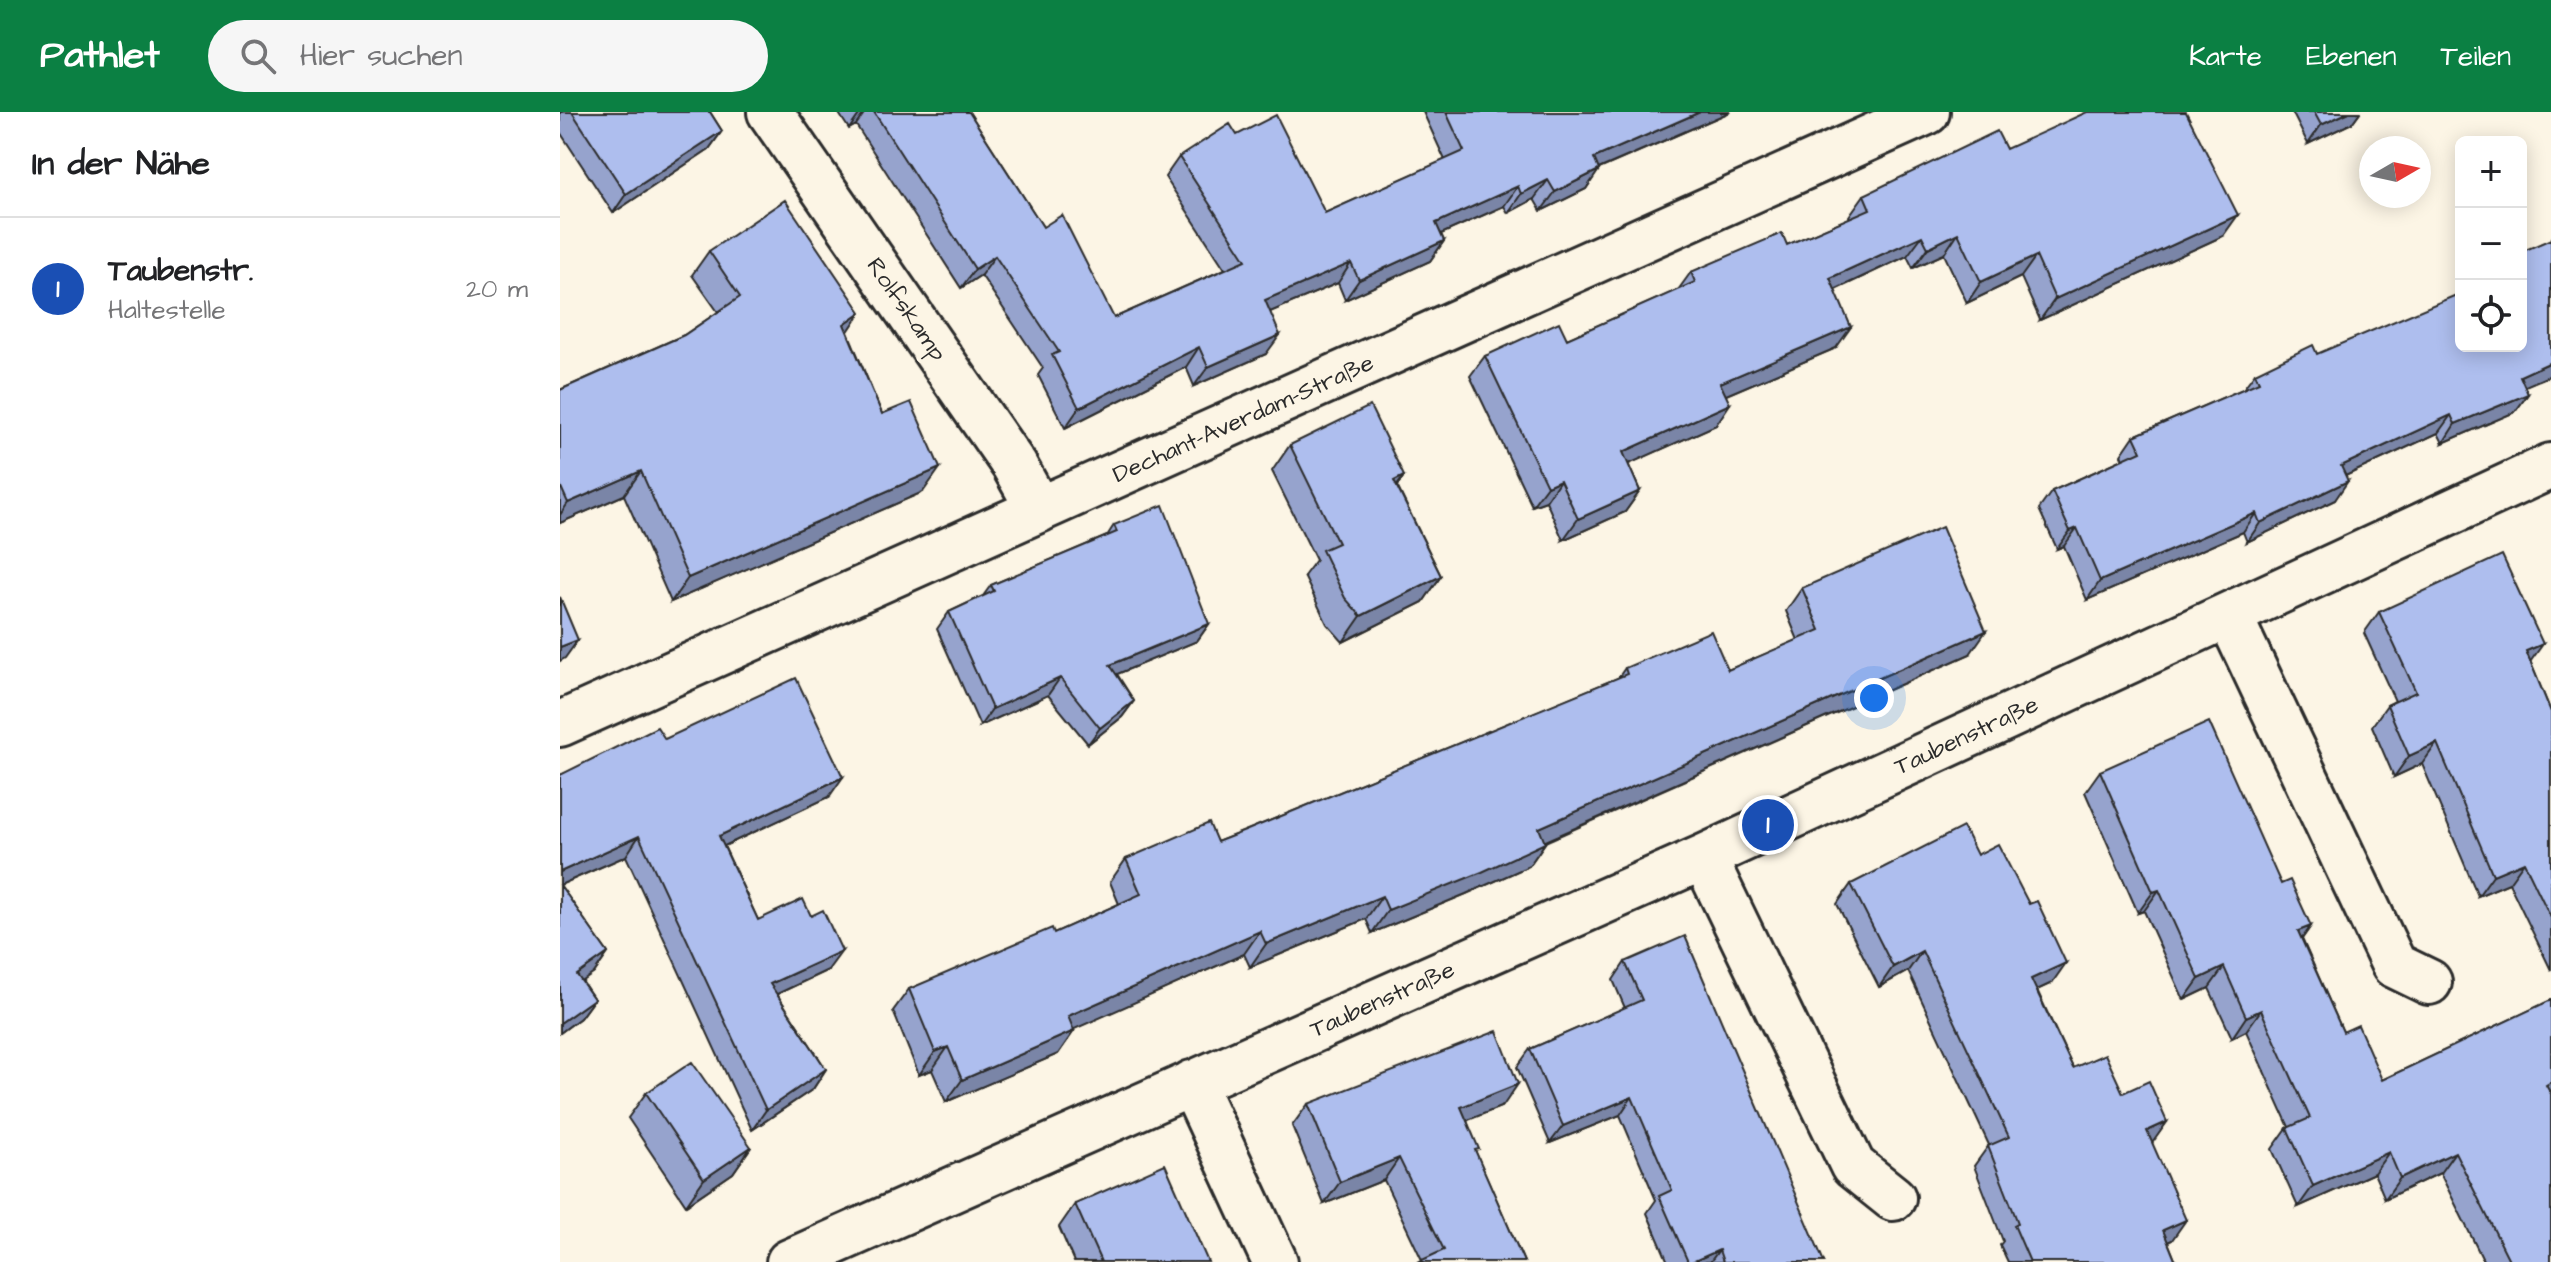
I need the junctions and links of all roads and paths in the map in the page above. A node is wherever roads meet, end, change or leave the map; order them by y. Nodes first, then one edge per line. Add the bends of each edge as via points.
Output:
1 (770, 112) edge
2 (1927, 112) edge
3 (2551, 466) edge
4 (1039, 510) junction
5 (2229, 615) junction
6 (560, 724) edge
7 (1704, 857) junction
8 (2429, 982) dead end
9 (1192, 1083) junction
10 (1893, 1198) dead end
11 (789, 1262) edge
12 (1275, 1262) edge

1 - 4 street, Rolfskamp via 1014,465
2 - 4 street, Dechant-Averdam-Straße
3 - 5 street, Taubenstraße
4 - 6 street, Dechant-Averdam-Straße
5 - 7 street, Taubenstraße
5 - 8 street via 2394,965
7 - 9 street, Taubenstraße
7 - 10 street via 1853,1166
9 - 11 street, Taubenstraße
9 - 12 street

